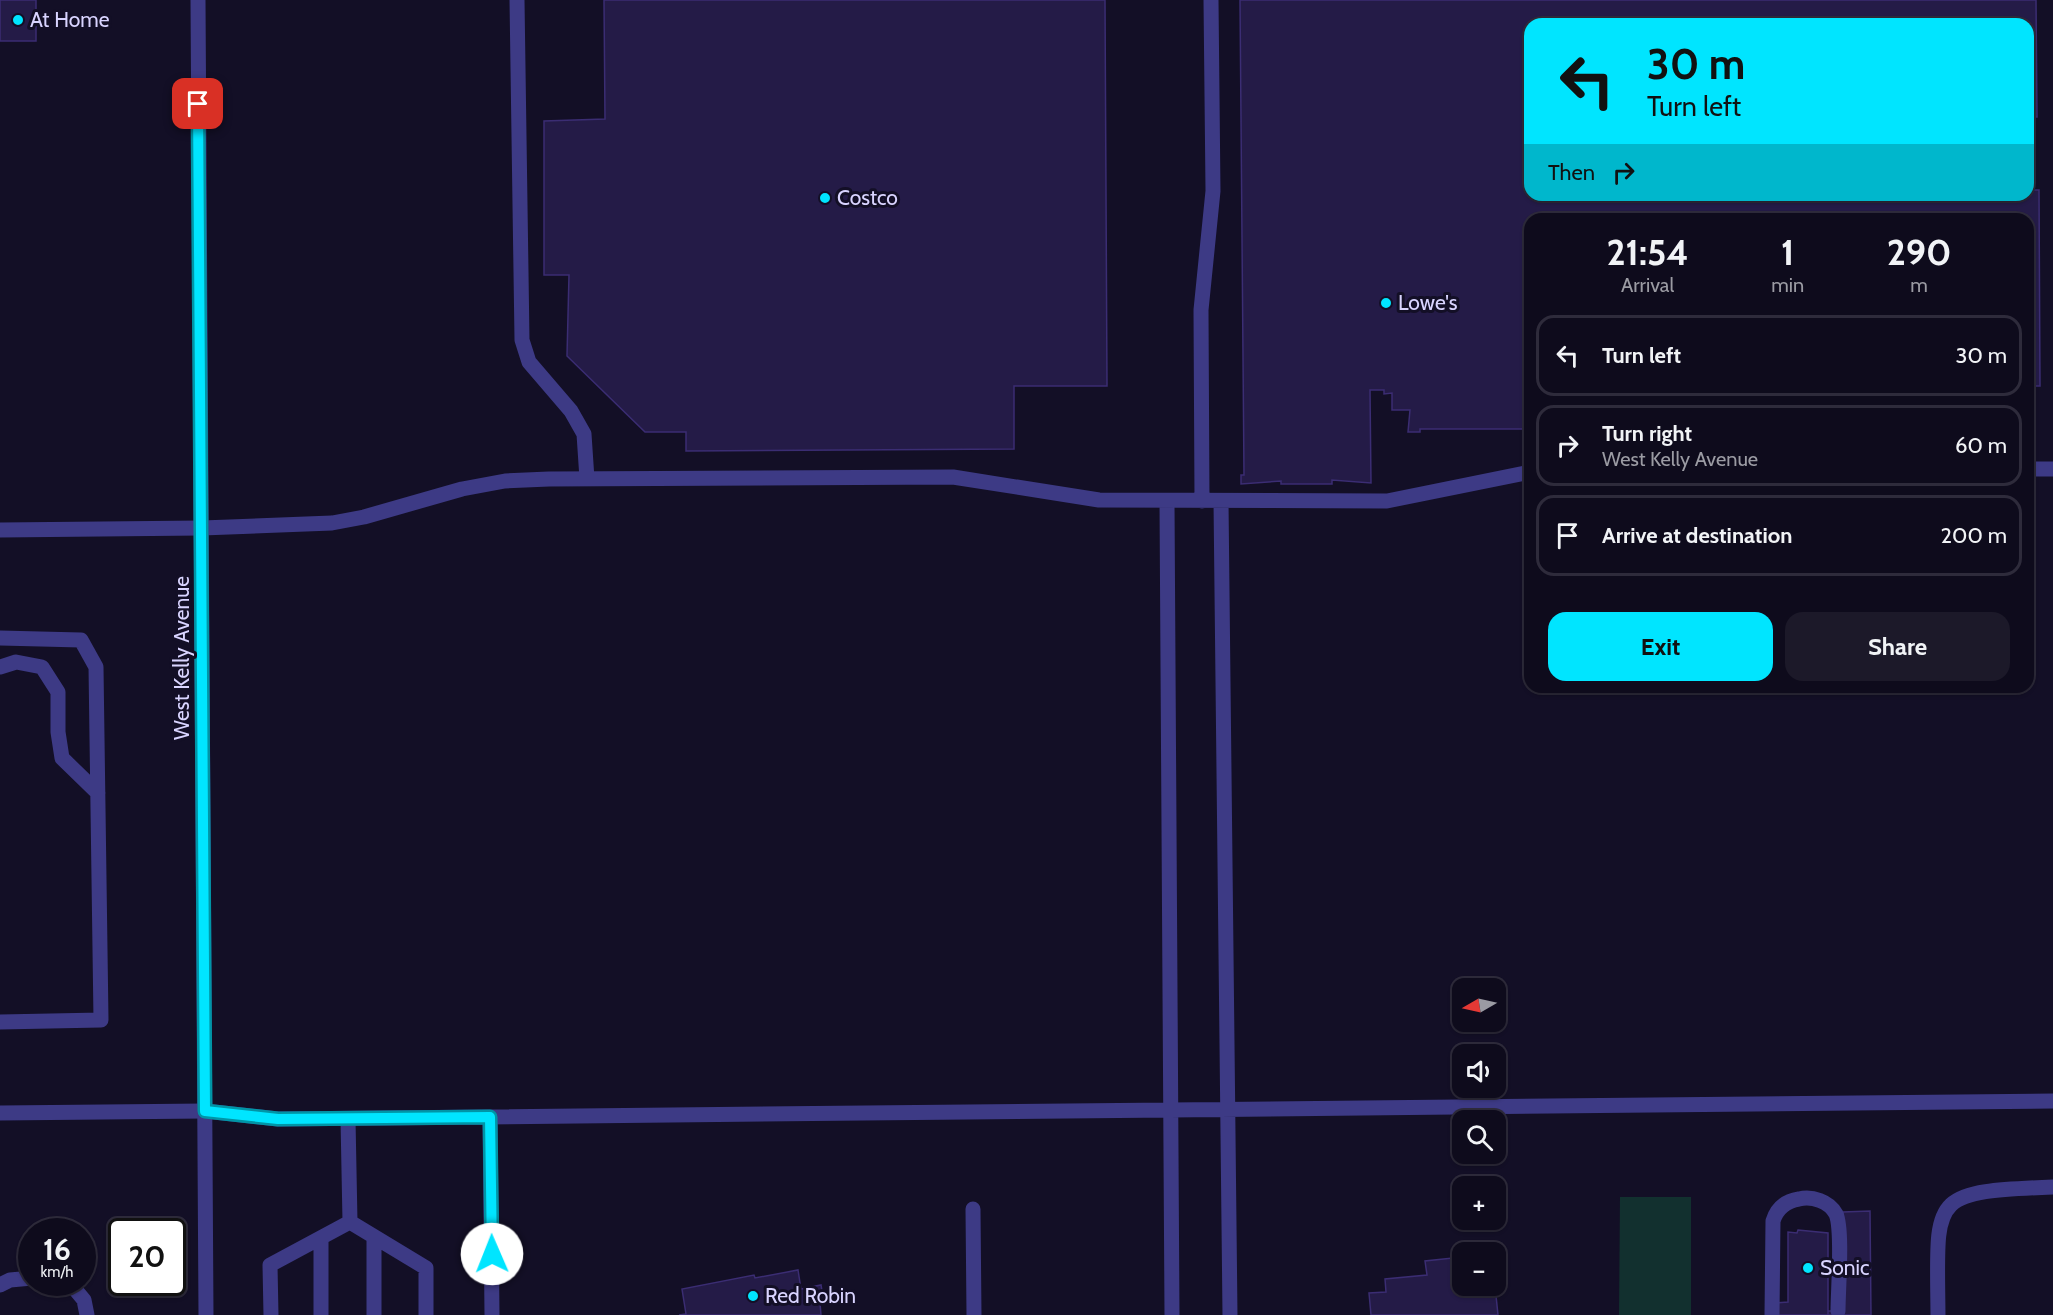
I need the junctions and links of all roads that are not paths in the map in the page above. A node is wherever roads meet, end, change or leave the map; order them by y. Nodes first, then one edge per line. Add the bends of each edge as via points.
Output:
1 (198, 0) edge
2 (517, 0) edge
3 (1211, 0) edge
4 (2034, 469) edge
5 (2053, 469) edge
6 (1524, 473) edge
7 (587, 478) junction
8 (1167, 501) junction
9 (1202, 501) junction
10 (1221, 501) junction
11 (202, 528) junction
12 (0, 530) edge
13 (0, 638) edge
14 (0, 667) edge
15 (98, 793) junction
16 (0, 1022) edge
17 (2053, 1101) edge
18 (1170, 1110) junction
19 (1228, 1110) junction
20 (205, 1111) junction
21 (0, 1113) edge
22 (490, 1117) junction
23 (348, 1119) junction
24 (2053, 1187) edge
25 (973, 1209) dead end
26 (350, 1222) junction
27 (374, 1237) junction
28 (321, 1238) junction
29 (18, 1279) edge
30 (0, 1285) edge
31 (81, 1296) edge
32 (1838, 1311) dead end
33 (87, 1315) edge
34 (206, 1315) edge
35 (271, 1315) edge
36 (321, 1315) edge
37 (374, 1315) edge
38 (426, 1315) edge
39 (492, 1315) edge
40 (974, 1315) edge
41 (1172, 1315) edge
42 (1230, 1315) edge
43 (1772, 1315) edge
44 (1938, 1315) edge

1 - 11 street, West Kelly Avenue
2 - 7 street via 522,340 529,362 571,411 584,434
3 - 9 street via 1213,191 1201,310
4 - 5 street
6 - 10 street via 1387,501
7 - 8 street via 953,477 1099,500
7 - 11 street via 505,481 332,523
8 - 9 street
8 - 18 street
9 - 10 street
10 - 19 street
11 - 12 street
11 - 20 street, West Kelly Avenue
13 - 15 street via 81,640 96,667
14 - 15 street via 16,662 42,667 58,692 62,758
15 - 16 street via 101,1020
17 - 19 street
18 - 19 street
18 - 22 street
18 - 41 street
19 - 42 street
20 - 21 street
20 - 23 street via 278,1119
20 - 34 street, West Kelly Avenue
22 - 23 street
22 - 39 street
23 - 26 street
24 - 44 street via 1977,1191 1950,1204 1938,1232
25 - 40 street
26 - 27 street
26 - 28 street
27 - 37 street
27 - 38 street via 426,1269
28 - 35 street via 270,1265
28 - 36 street
29 - 30 street
31 - 33 street
32 - 43 street via 1836,1214 1828,1204 1804,1198 1784,1204 1773,1221

